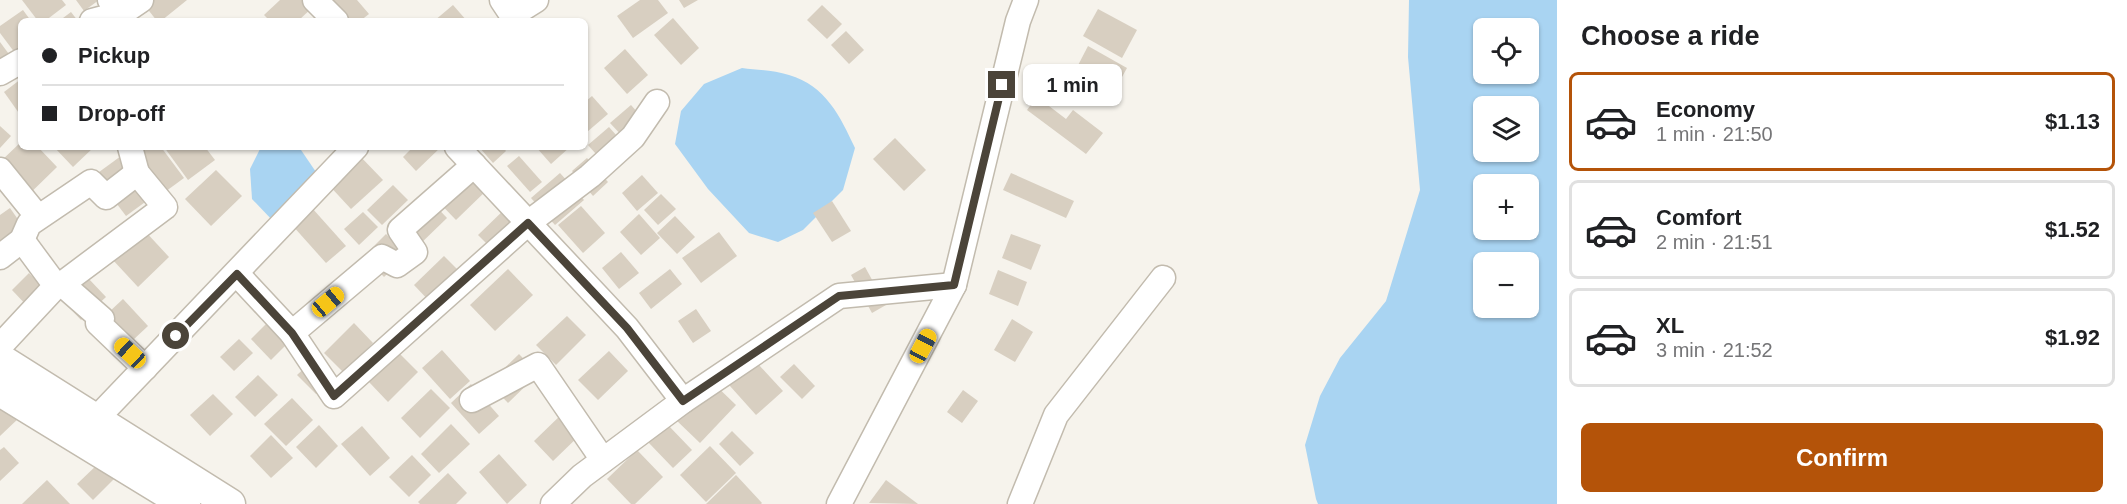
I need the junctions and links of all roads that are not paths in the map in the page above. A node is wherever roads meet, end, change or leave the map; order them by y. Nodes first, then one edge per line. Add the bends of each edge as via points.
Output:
1 (315, 0) edge
2 (502, 0) edge
3 (536, 0) edge
4 (124, 4) edge
5 (1018, 7) edge
6 (98, 18) edge
7 (333, 18) edge
8 (657, 102) dead end
9 (131, 150) edge
10 (353, 150) edge
11 (460, 150) edge
12 (474, 165) junction
13 (0, 170) edge
14 (137, 173) junction
15 (38, 218) junction
16 (528, 223) junction
17 (22, 240) junction
18 (0, 256) edge
19 (237, 274) junction
20 (1163, 279) dead end
21 (59, 285) junction
22 (954, 285) junction
23 (292, 333) junction
24 (0, 346) edge
25 (0, 359) edge
26 (146, 368) junction
27 (0, 391) edge
28 (472, 400) dead end
29 (683, 401) junction
30 (96, 419) junction
31 (603, 460) junction
32 (185, 504) edge
33 (230, 504) edge
34 (553, 504) edge
35 (840, 504) edge
36 (1020, 504) edge

1 - 7 street
2 - 3 street via 512,15
4 - 6 street
5 - 22 street
8 - 16 street via 633,137
9 - 14 street
10 - 19 street
11 - 12 street
12 - 16 street
12 - 23 street via 400,230 415,252 397,265 382,257
13 - 15 street
14 - 15 street via 106,197 91,182
14 - 21 street via 165,207
15 - 17 street via 29,224
16 - 23 street via 334,396
16 - 29 street via 627,328
17 - 18 street
17 - 21 street
19 - 23 street
19 - 26 street
20 - 36 street via 1056,415
21 - 24 street
21 - 26 street via 102,319 98,323
22 - 29 street via 839,296
22 - 35 street
25 - 30 street
26 - 30 street
27 - 32 street
28 - 31 street via 538,365
29 - 31 street
30 - 33 street
31 - 34 street

